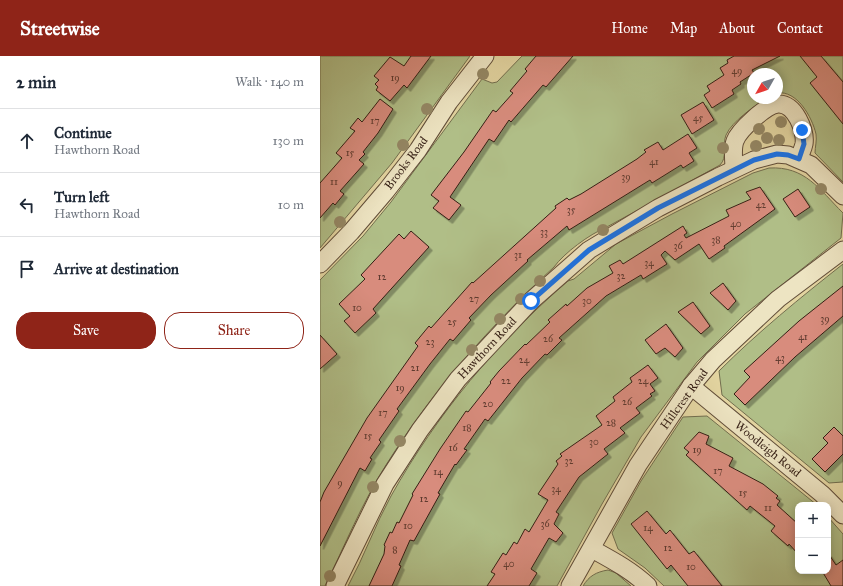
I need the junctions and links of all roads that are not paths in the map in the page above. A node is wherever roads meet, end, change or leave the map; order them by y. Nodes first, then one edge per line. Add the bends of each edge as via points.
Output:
1 (485, 56) edge
2 (799, 159) junction
3 (734, 169) junction
4 (843, 196) edge
5 (843, 250) edge
6 (320, 264) edge
7 (691, 386) junction
8 (841, 508) edge
9 (592, 549) junction
10 (335, 586) edge
11 (570, 586) edge
12 (648, 586) edge

1 - 6 street, Brooks Road via 449,102 400,173 351,232
2 - 3 street, Hawthorn Road via 777,154
2 - 3 street via 804,144 800,123 787,106 779,104 755,118 740,132 734,142
2 - 4 street, Hawthorn Road via 810,165
3 - 10 street, Hawthorn Road via 658,208 589,250 531,301 458,379 420,430 385,484
5 - 7 street, Hillcrest Road via 778,300 713,360
7 - 8 street, Woodleigh Road
7 - 9 street, Hillcrest Road via 638,465
9 - 11 street, Hillcrest Road
9 - 12 street via 636,574

